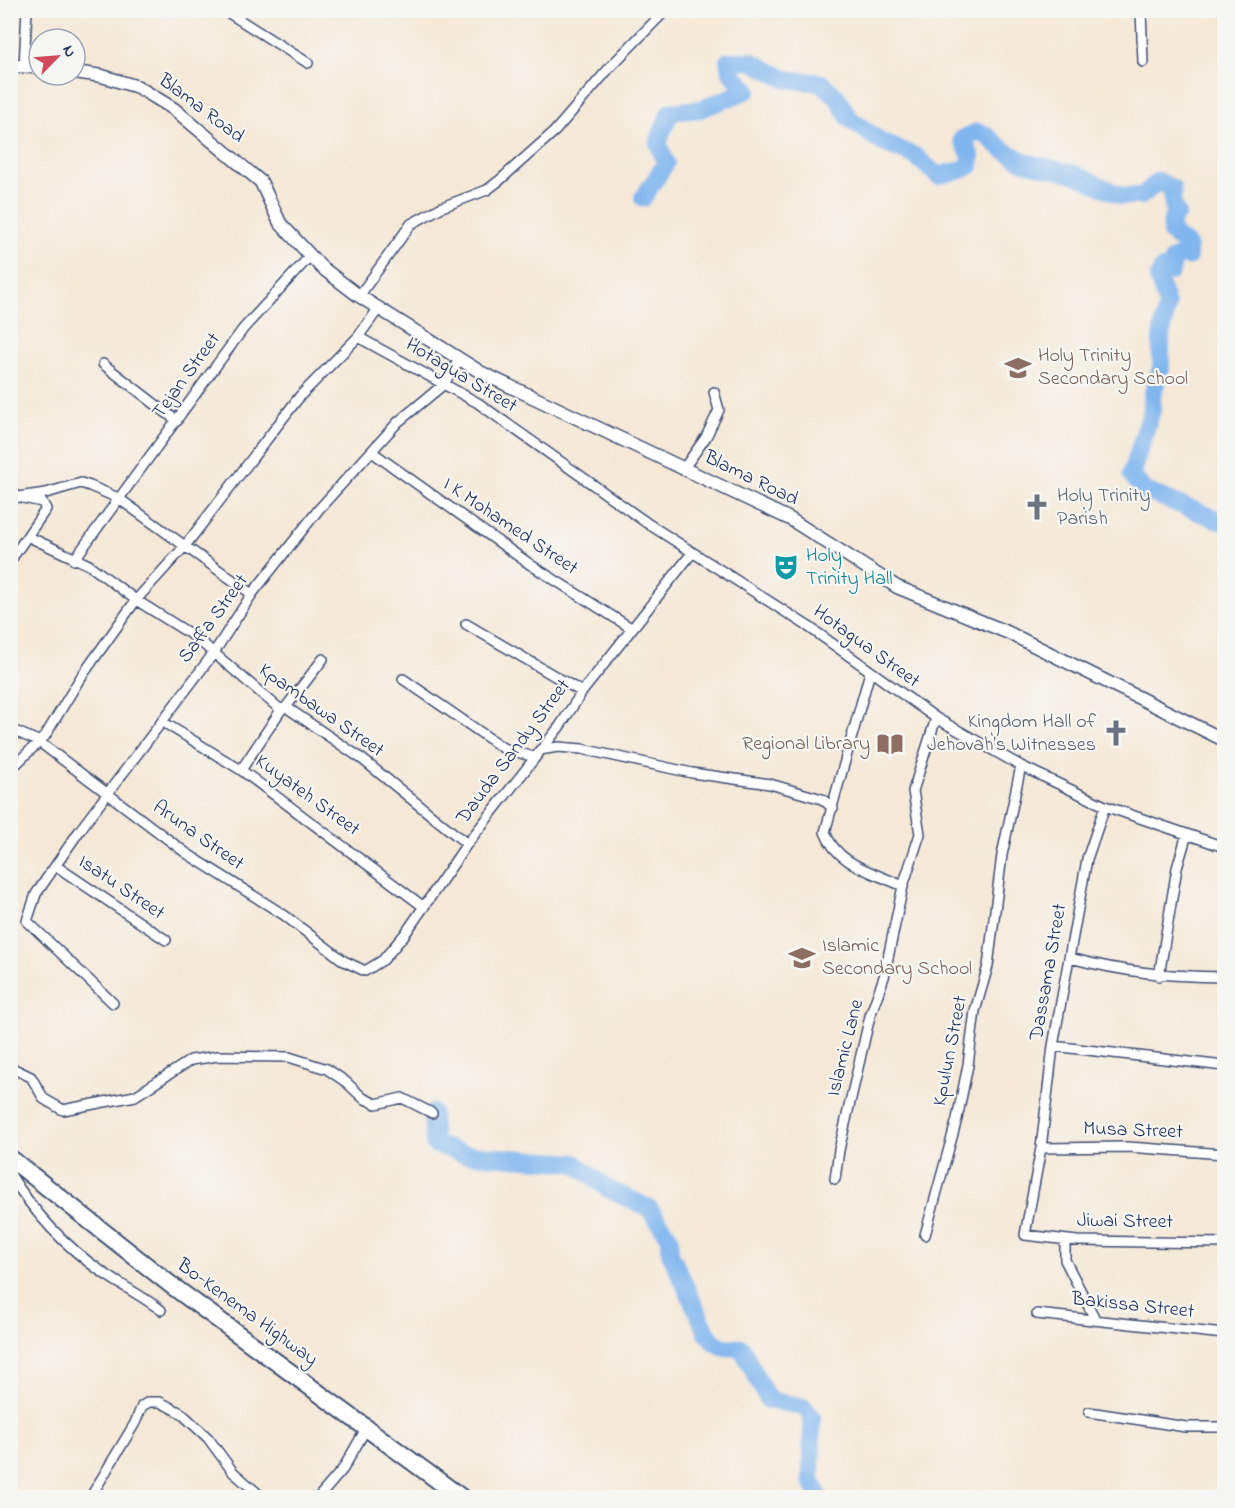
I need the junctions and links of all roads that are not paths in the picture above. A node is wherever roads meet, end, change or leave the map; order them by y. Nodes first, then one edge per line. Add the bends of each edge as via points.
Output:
1 (27, 10) edge
2 (224, 10) edge
3 (666, 10) edge
4 (1141, 10) edge
5 (1143, 62) dead end
6 (308, 63) dead end
7 (24, 65) junction
8 (27, 65) edge
9 (10, 66) edge
10 (87, 74) edge
11 (310, 256) junction
12 (359, 296) junction
13 (379, 308) junction
14 (357, 337) junction
15 (459, 360) junction
16 (103, 364) dead end
17 (443, 385) junction
18 (714, 392) dead end
19 (177, 420) junction
20 (372, 452) junction
21 (684, 468) junction
22 (14, 494) edge
23 (118, 498) junction
24 (29, 537) junction
25 (185, 546) junction
26 (692, 553) junction
27 (74, 560) junction
28 (10, 561) edge
29 (252, 594) junction
30 (136, 600) junction
31 (466, 624) dead end
32 (631, 628) junction
33 (213, 654) junction
34 (323, 659) dead end
35 (870, 672) junction
36 (403, 679) dead end
37 (582, 692) junction
38 (284, 708) junction
39 (936, 718) junction
40 (163, 722) junction
41 (10, 729) edge
42 (1224, 740) edge
43 (38, 741) junction
44 (537, 753) junction
45 (1021, 766) junction
46 (10, 770) edge
47 (241, 770) junction
48 (108, 794) junction
49 (1105, 806) junction
50 (833, 808) junction
51 (1187, 834) junction
52 (467, 844) junction
53 (1224, 847) edge
54 (56, 866) junction
55 (903, 886) junction
56 (424, 907) junction
57 (166, 940) dead end
58 (1071, 958) junction
59 (365, 971) joint
60 (1159, 976) junction
61 (1224, 977) edge
62 (113, 1003) dead end
63 (1053, 1046) junction
64 (1224, 1066) edge
65 (10, 1067) edge
66 (432, 1113) dead end
67 (1041, 1148) junction
68 (1224, 1154) edge
69 (10, 1158) edge
70 (10, 1174) edge
71 (836, 1179) dead end
72 (925, 1235) dead end
73 (1025, 1235) joint
74 (1065, 1240) junction
75 (1224, 1243) edge
76 (161, 1310) dead end
77 (1037, 1314) dead end
78 (1095, 1319) junction
79 (1224, 1334) edge
80 (1089, 1412) dead end
81 (367, 1427) junction
82 (1224, 1427) edge
83 (90, 1497) edge
84 (263, 1497) edge
85 (318, 1497) edge
86 (462, 1497) edge

1 - 7 street
2 - 6 street
3 - 12 street via 544,140 487,190 411,224
4 - 5 street
7 - 8 street
7 - 9 street
10 - 11 street, Blama Road via 138,87 174,109 261,182 280,223
11 - 12 street, Blama Road
11 - 19 street, Tejan Street via 243,329
12 - 13 street, Blama Road
13 - 14 street
13 - 15 street, Blama Road
14 - 17 street, Hotagua Street
14 - 25 street via 300,396
15 - 17 street, Saffa Street
15 - 21 street, Blama Road via 548,407
16 - 19 street
17 - 20 street, Saffa Street via 398,422
17 - 26 street, Hotagua Street via 478,403
18 - 21 street via 719,410 706,438
19 - 23 street, Tejan Street
20 - 29 street, Saffa Street via 320,508
20 - 32 street, I K Mohamed Street via 531,565
21 - 42 street, Blama Road via 790,519 897,587 1009,633
22 - 23 street via 46,493 81,483
22 - 24 street via 42,502 46,509
23 - 25 street
23 - 27 street, Tejan Street
24 - 27 street, Kpambawa Street
24 - 28 street
25 - 29 street
25 - 30 street
26 - 32 street, Dauda Sandy Street
26 - 35 street, Hotagua Street via 750,588
27 - 30 street, Kpambawa Street via 111,579
29 - 33 street, Saffa Street
30 - 33 street, Kpambawa Street via 195,637
30 - 43 street
31 - 37 street
32 - 37 street, Dauda Sandy Street
33 - 38 street, Kpambawa Street
33 - 40 street, Saffa Street
34 - 38 street
35 - 39 street, Hotagua Street
35 - 50 street
36 - 44 street via 503,748
37 - 44 street, Dauda Sandy Street
38 - 47 street
38 - 52 street, Kpambawa Street via 362,759
39 - 45 street, Hotagua Street
39 - 55 street, Islamic Lane via 913,791 920,834
40 - 47 street, Kuyateh Street
40 - 48 street, Saffa Street
41 - 43 street, Aruna Street
43 - 46 street
43 - 48 street, Aruna Street
44 - 50 street via 558,747 582,749 692,773 770,784 822,799
44 - 52 street, Dauda Sandy Street
45 - 49 street, Hotagua Street
45 - 72 street, Kpulun Street via 1002,855 988,966 975,1011 957,1119
47 - 56 street, Kuyateh Street
48 - 54 street, Saffa Street
48 - 59 street, Aruna Street via 186,853 285,915 344,961
49 - 51 street, Hotagua Street
49 - 58 street, Dassama Street via 1087,859
50 - 55 street via 825,832 831,848 840,857
51 - 53 street, Hotagua Street
51 - 60 street via 1177,868
52 - 56 street, Dauda Sandy Street
54 - 57 street, Isatu Street
54 - 62 street, Saffa Street via 36,894 27,921
55 - 71 street, Islamic Lane via 839,1150
56 - 59 street, Dauda Sandy Street via 384,960
58 - 60 street
58 - 63 street, Dassama Street
60 - 61 street
63 - 64 street
63 - 67 street, Dassama Street
65 - 66 street via 31,1077 45,1099 63,1110 135,1096 191,1060 218,1056 289,1057 327,1069 376,1104 402,1098
67 - 68 street, Musa Street via 1128,1147
67 - 73 street, Dassama Street
69 - 81 highway, Bo-Kenema Highway via 164,1280
70 - 76 street via 29,1205 70,1246
73 - 74 street, Jiwai Street
74 - 75 street, Jiwai Street
74 - 78 street via 1065,1260
77 - 78 street, Bakissa Street
78 - 79 street, Bakissa Street
80 - 82 street via 1186,1427
81 - 85 street via 344,1470
81 - 86 highway, Bo-Kenema Highway
83 - 84 street via 142,1406 149,1402 160,1402 181,1413 208,1438 233,1472

